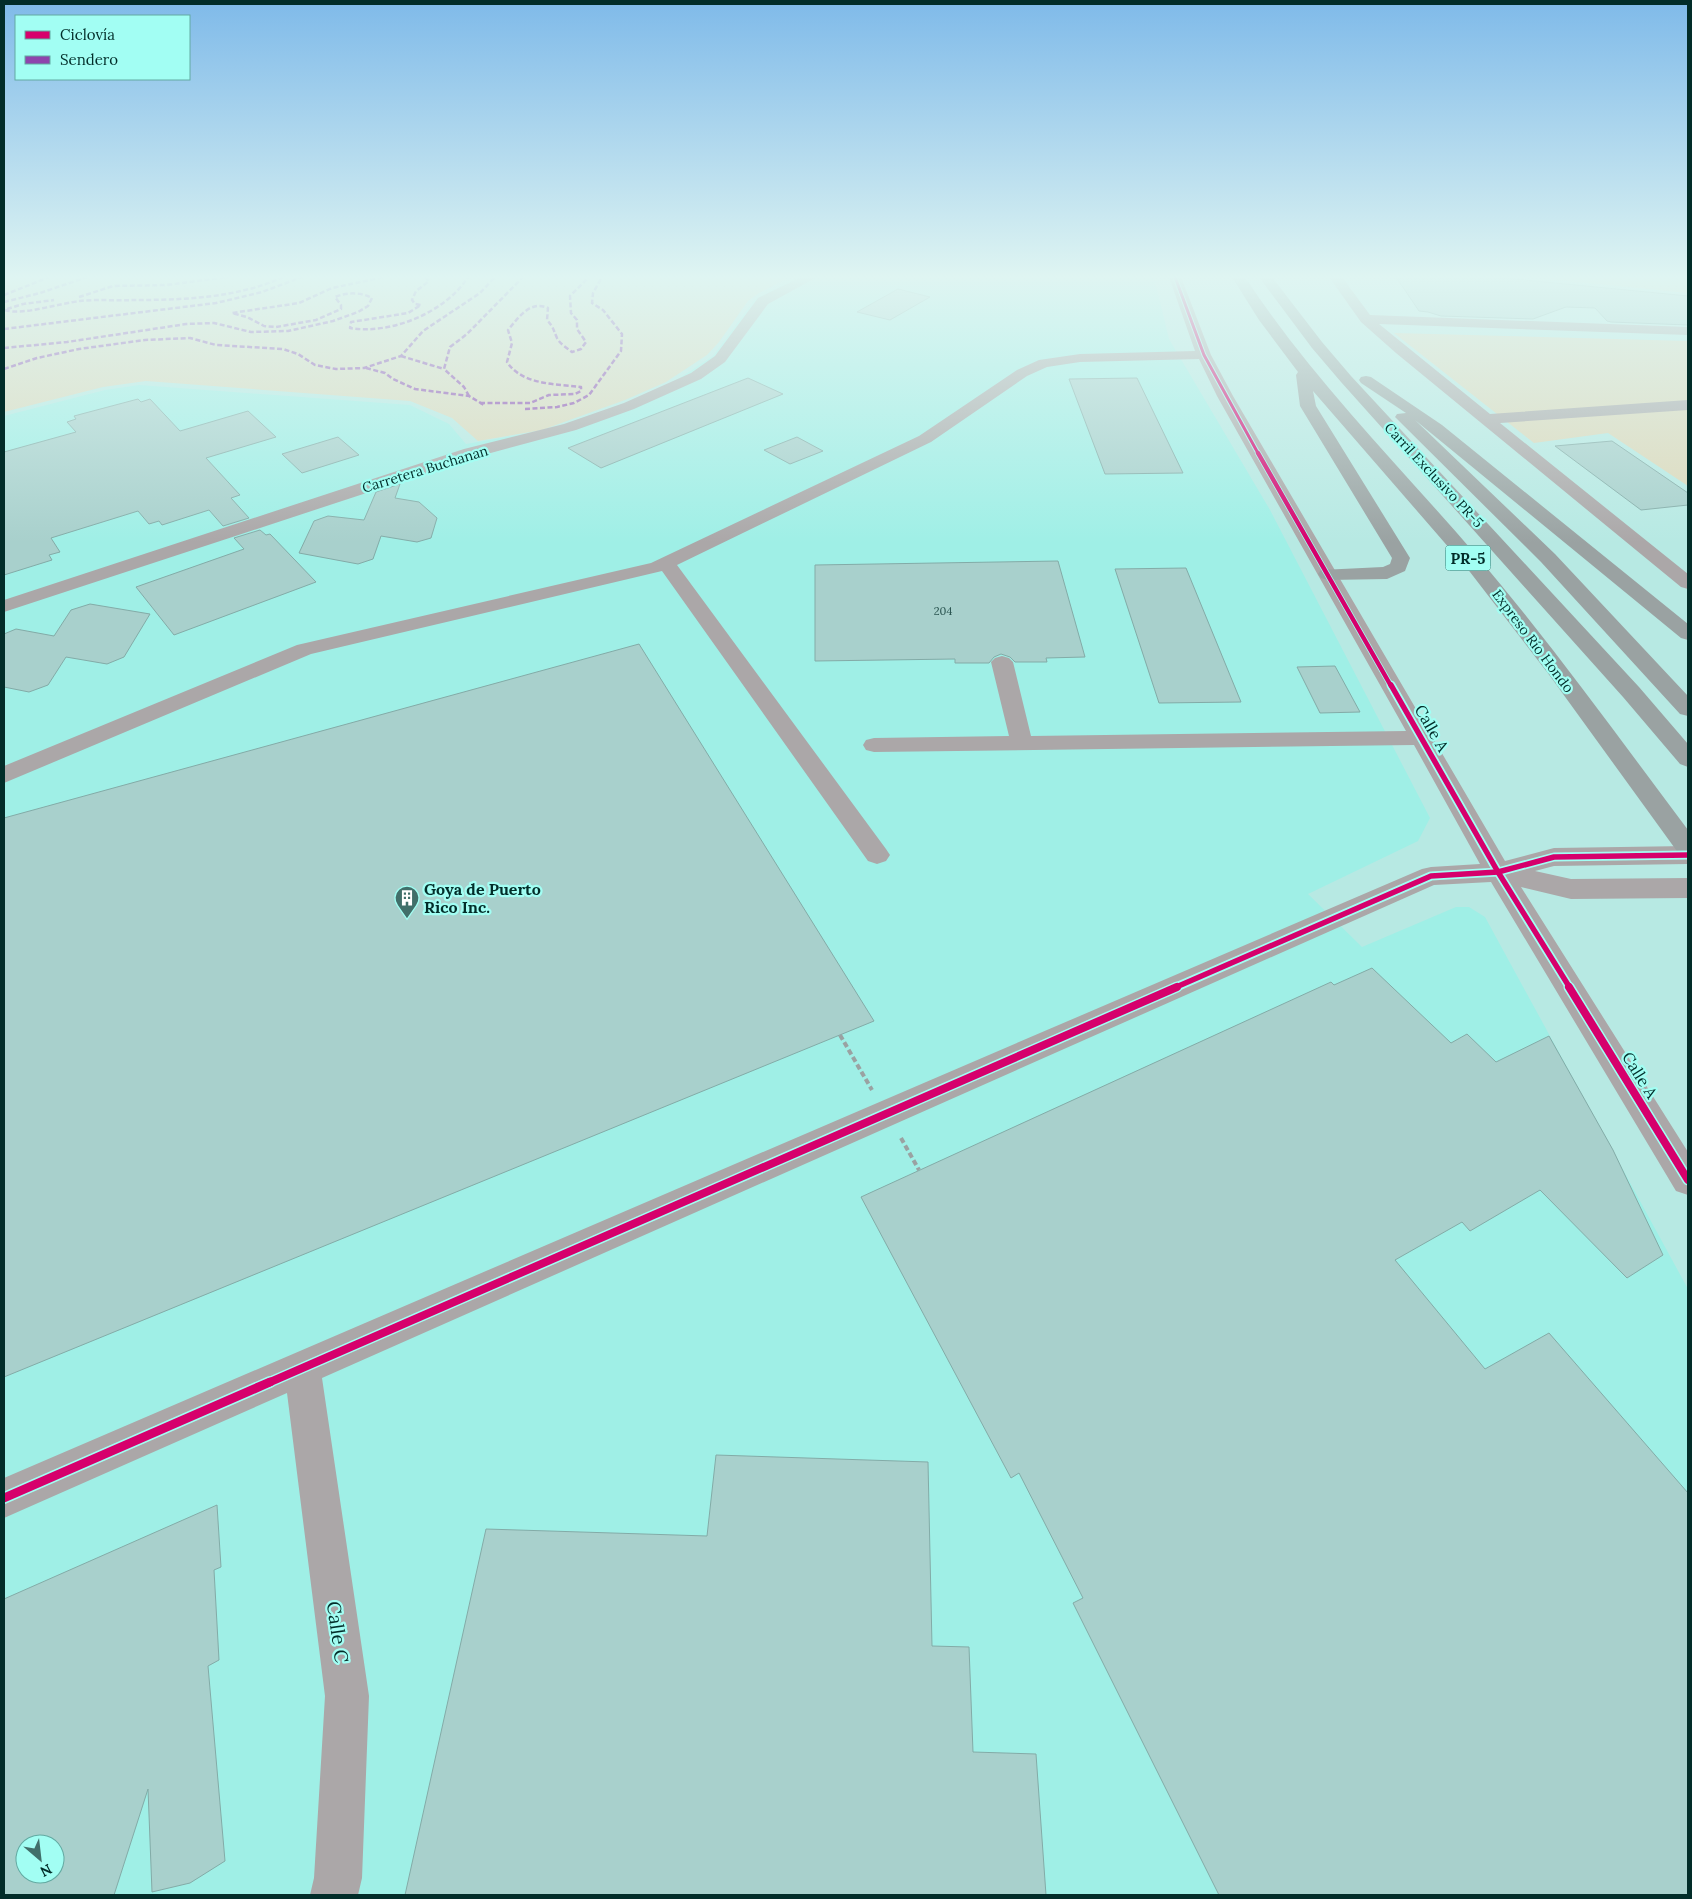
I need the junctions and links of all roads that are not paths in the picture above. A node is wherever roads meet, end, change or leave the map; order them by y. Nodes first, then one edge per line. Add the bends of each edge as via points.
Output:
1 (711, 366) edge
2 (1038, 366) edge
3 (1209, 366) edge
4 (1300, 366) edge
5 (1335, 366) edge
6 (1422, 366) edge
7 (1302, 369) junction
8 (1688, 405) edge
9 (1486, 419) junction
10 (666, 563) junction
11 (1328, 574) junction
12 (1688, 582) edge
13 (4, 606) edge
14 (1688, 634) edge
15 (1002, 662) dead end
16 (1688, 709) edge
17 (1422, 738) junction
18 (1022, 744) junction
19 (874, 745) dead end
20 (1688, 759) edge
21 (4, 774) edge
22 (1688, 848) edge
23 (877, 854) dead end
24 (1688, 855) edge
25 (1498, 872) junction
26 (1688, 888) edge
27 (1688, 1180) edge
28 (302, 1369) junction
29 (4, 1498) edge
30 (334, 1895) edge

1 - 13 street, Carretera Buchanan via 696,376 630,406 570,427 470,454
2 - 10 street via 924,439
3 - 11 street, Calle A
4 - 7 highway, Expreso Río Hondo / PR-5
5 - 20 highway, Carril Exclusivo PR-5 via 1592,648
6 - 9 street
7 - 11 highway via 1308,406 1400,558 1398,567 1387,573
7 - 22 highway, Expreso Río Hondo / PR-5 via 1476,568
8 - 9 street
9 - 12 street
10 - 21 street via 633,574 304,649
10 - 23 street
11 - 17 street, Calle A
14 - 16 highway via 1429,423 1361,374 1548,558
15 - 18 street
17 - 18 street
17 - 25 street, Calle A
18 - 19 street
24 - 25 street via 1554,857
25 - 26 street via 1571,889
25 - 27 street, Calle A
25 - 28 street via 1431,876
28 - 29 street
28 - 30 street, Calle C via 347,1696 338,1878

